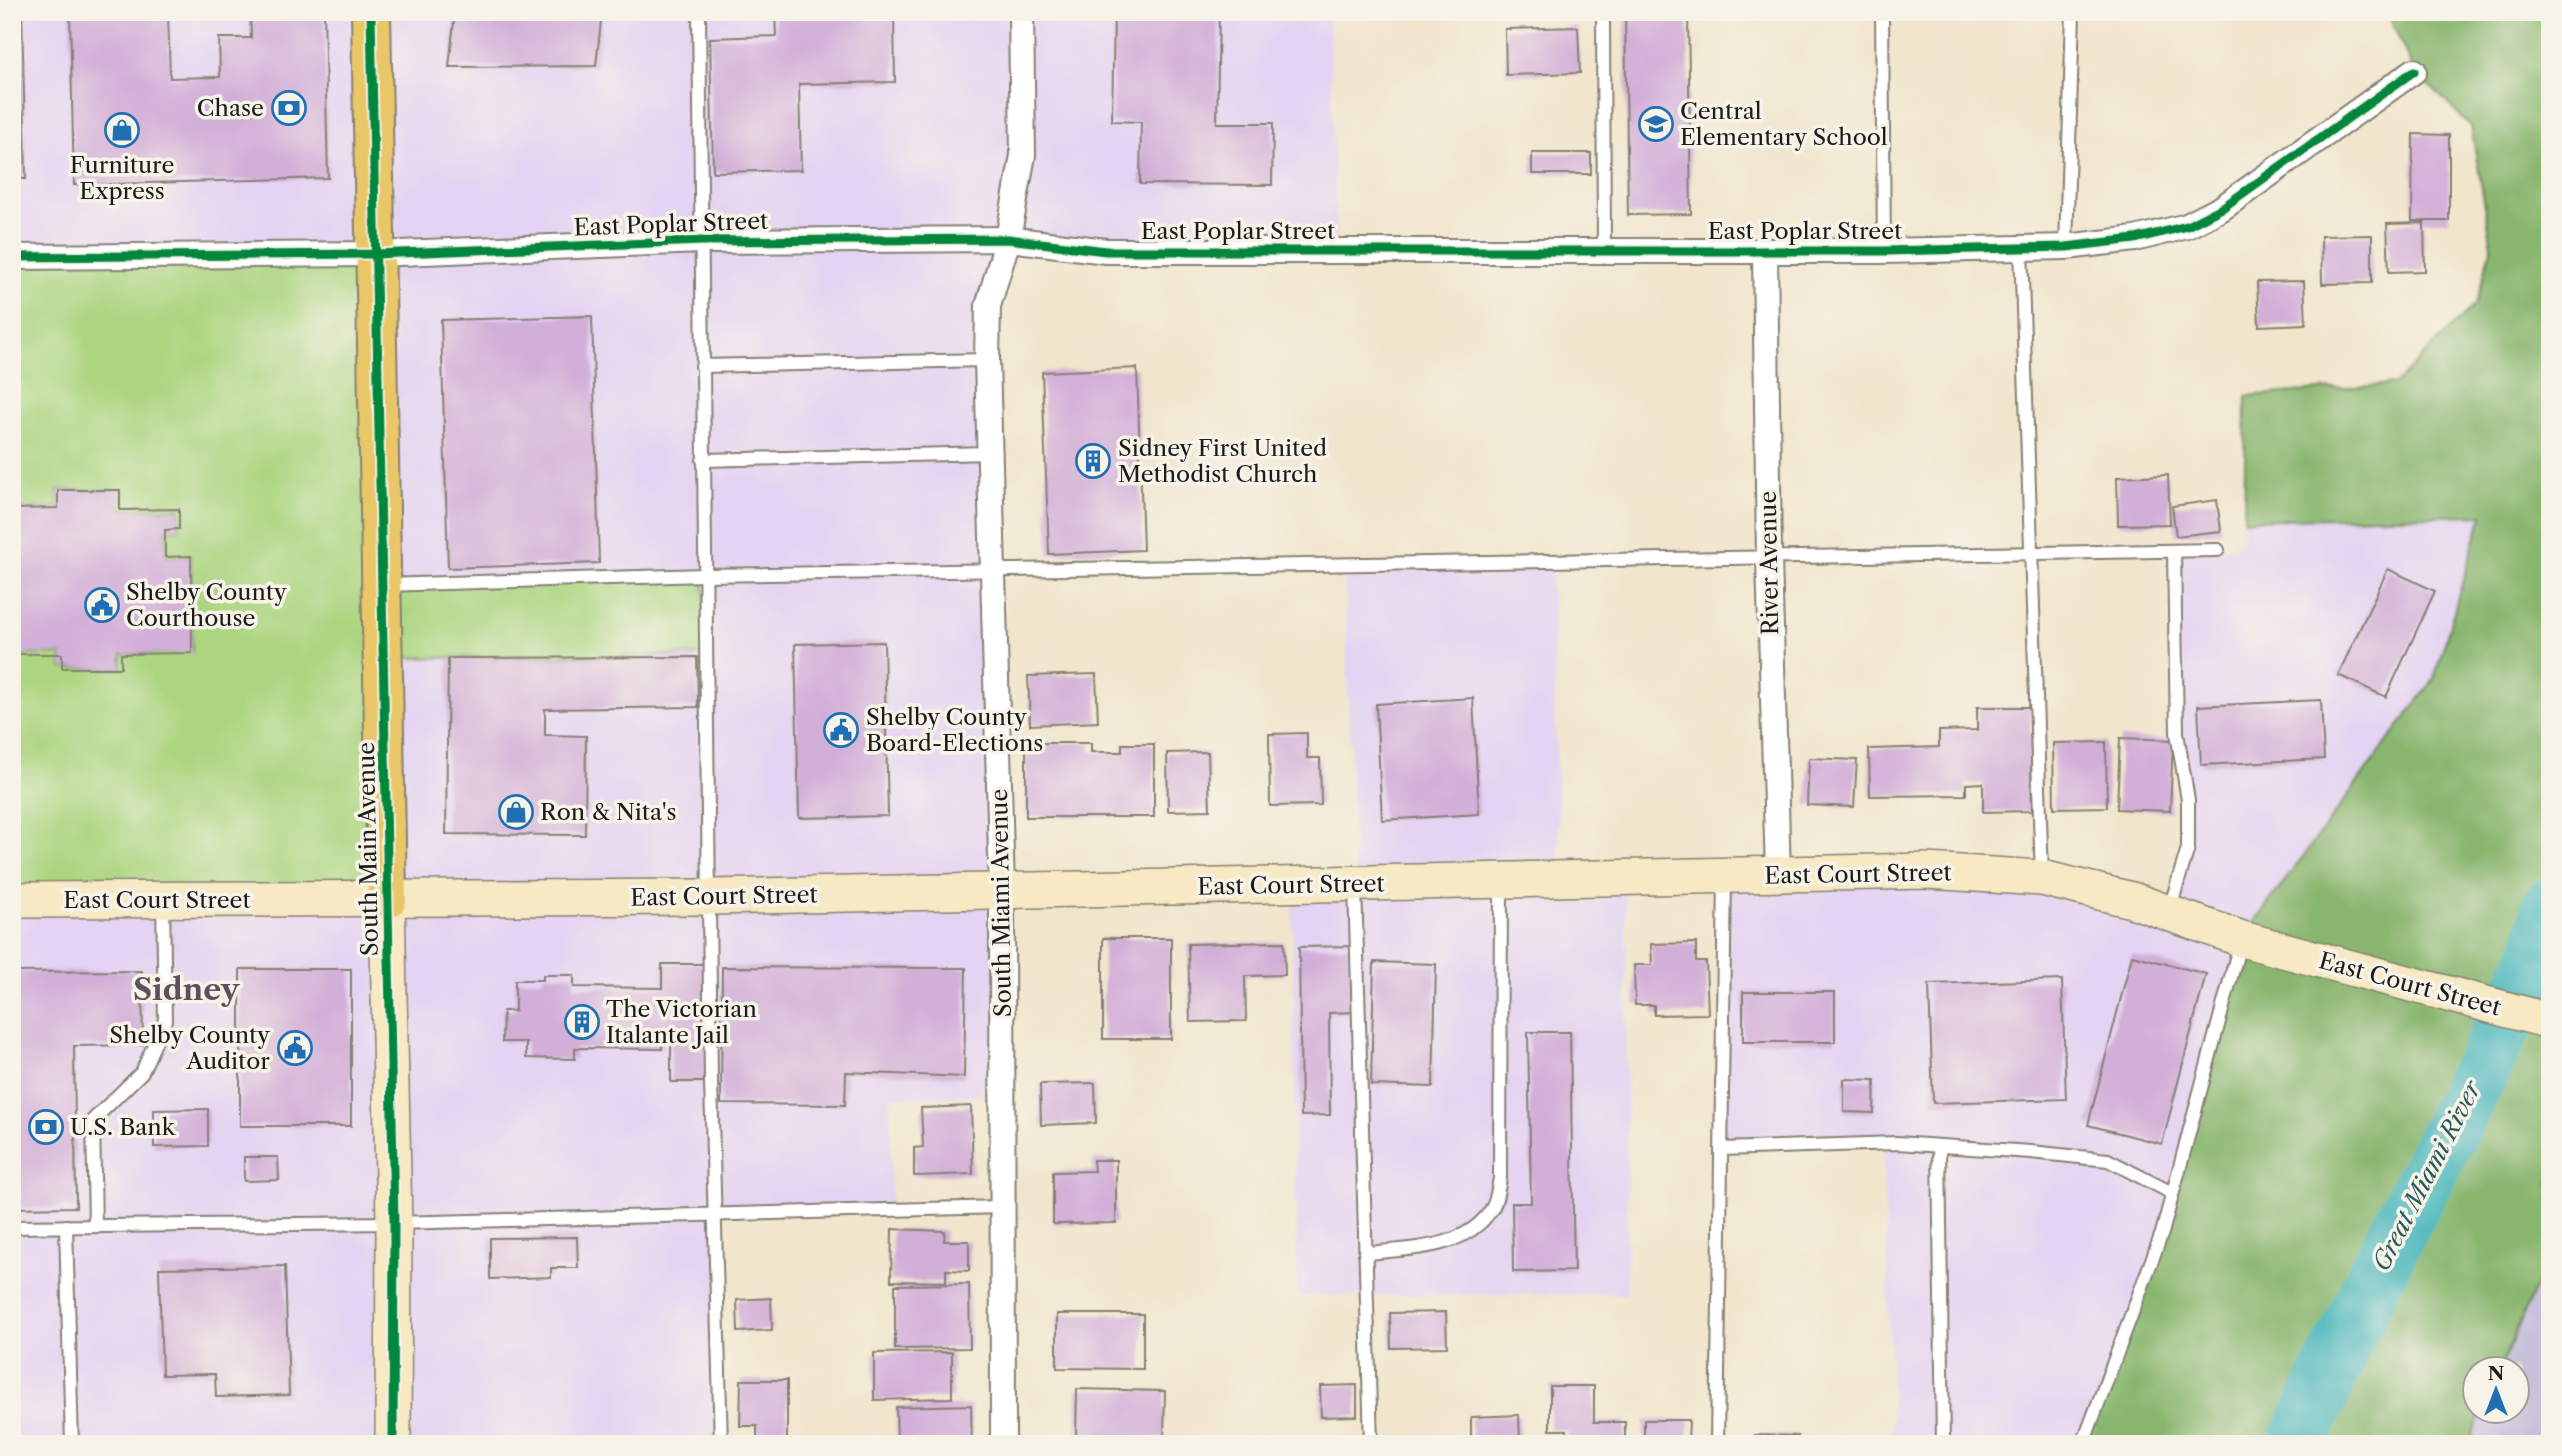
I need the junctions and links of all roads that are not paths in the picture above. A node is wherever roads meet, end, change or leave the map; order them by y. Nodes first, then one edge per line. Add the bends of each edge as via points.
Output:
1 (371, 12) edge
2 (699, 12) edge
3 (1021, 12) edge
4 (1603, 12) edge
5 (1882, 12) edge
6 (2073, 12) edge
7 (2414, 71) dead end
8 (1008, 239) junction
9 (702, 241) junction
10 (2066, 247) junction
11 (2021, 248) junction
12 (1604, 251) junction
13 (1765, 251) junction
14 (1884, 251) junction
15 (374, 254) junction
16 (12, 257) edge
17 (987, 360) junction
18 (702, 366) junction
19 (990, 453) junction
20 (703, 460) junction
21 (2218, 550) dead end
22 (2174, 551) junction
23 (2032, 555) junction
24 (1769, 559) junction
25 (995, 570) junction
26 (704, 575) junction
27 (384, 584) junction
28 (1778, 875) junction
29 (1725, 876) junction
30 (2042, 878) junction
31 (1501, 881) junction
32 (1355, 884) junction
33 (1002, 891) junction
34 (709, 897) junction
35 (387, 899) junction
36 (12, 900) edge
37 (163, 900) junction
38 (2168, 913) junction
39 (2242, 939) junction
40 (2550, 1021) edge
41 (1939, 1146) junction
42 (1721, 1149) junction
43 (2172, 1193) junction
44 (1003, 1207) junction
45 (716, 1214) junction
46 (394, 1223) junction
47 (66, 1226) junction
48 (96, 1226) junction
49 (12, 1227) edge
50 (1365, 1253) junction
51 (72, 1444) edge
52 (393, 1444) edge
53 (722, 1444) edge
54 (1003, 1444) edge
55 (1371, 1444) edge
56 (1717, 1444) edge
57 (1943, 1444) edge
58 (2083, 1444) edge

1 - 15 main road, South Main Avenue
2 - 9 lane
3 - 8 street, South Miami Avenue via 1023,155
4 - 12 lane
5 - 14 lane
6 - 10 lane
7 - 10 street, East Poplar Street via 2222,208 2187,226 2135,239
8 - 9 street, East Poplar Street
8 - 12 street, East Poplar Street via 1106,251
8 - 17 street, South Miami Avenue via 988,306
9 - 15 street, East Poplar Street
9 - 18 lane
10 - 11 street, East Poplar Street
11 - 14 street, East Poplar Street
11 - 23 lane
12 - 13 street, East Poplar Street
13 - 14 street, East Poplar Street
13 - 24 street, River Avenue
15 - 16 street, East Poplar Street
15 - 27 main road, South Main Avenue
17 - 18 lane
17 - 19 street, South Miami Avenue
18 - 20 lane
19 - 20 lane
19 - 25 street, South Miami Avenue
20 - 26 lane
21 - 22 lane
22 - 23 lane
22 - 38 lane via 2177,733 2188,800 2188,848
23 - 24 lane
23 - 30 lane
24 - 25 lane
24 - 28 street, River Avenue
25 - 26 lane
25 - 33 street, South Miami Avenue
26 - 27 lane
26 - 34 lane
27 - 35 main road, South Main Avenue
28 - 29 main road, East Court Street
28 - 30 main road, East Court Street via 1927,871
29 - 31 main road, East Court Street
29 - 42 lane
30 - 38 main road, East Court Street
31 - 32 main road, East Court Street
31 - 50 lane via 1500,1178 1492,1209 1464,1236 1423,1247
32 - 33 main road, East Court Street
32 - 50 lane
33 - 34 main road, East Court Street
33 - 44 street, South Miami Avenue
34 - 35 main road, East Court Street
34 - 45 lane
35 - 37 main road, East Court Street
35 - 46 main road, South Main Avenue
36 - 37 main road, East Court Street
37 - 48 lane via 165,1020 142,1072 93,1120
38 - 39 main road, East Court Street
39 - 40 main road, East Court Street
39 - 43 lane
41 - 42 lane via 1897,1143
41 - 43 lane via 2108,1160
41 - 57 lane
42 - 56 lane
43 - 58 lane via 2162,1233
44 - 45 lane
44 - 54 street, South Miami Avenue
45 - 46 lane
45 - 53 lane
46 - 48 lane
46 - 52 main road, South Main Avenue
47 - 48 lane
47 - 49 lane
47 - 51 lane
50 - 55 lane

